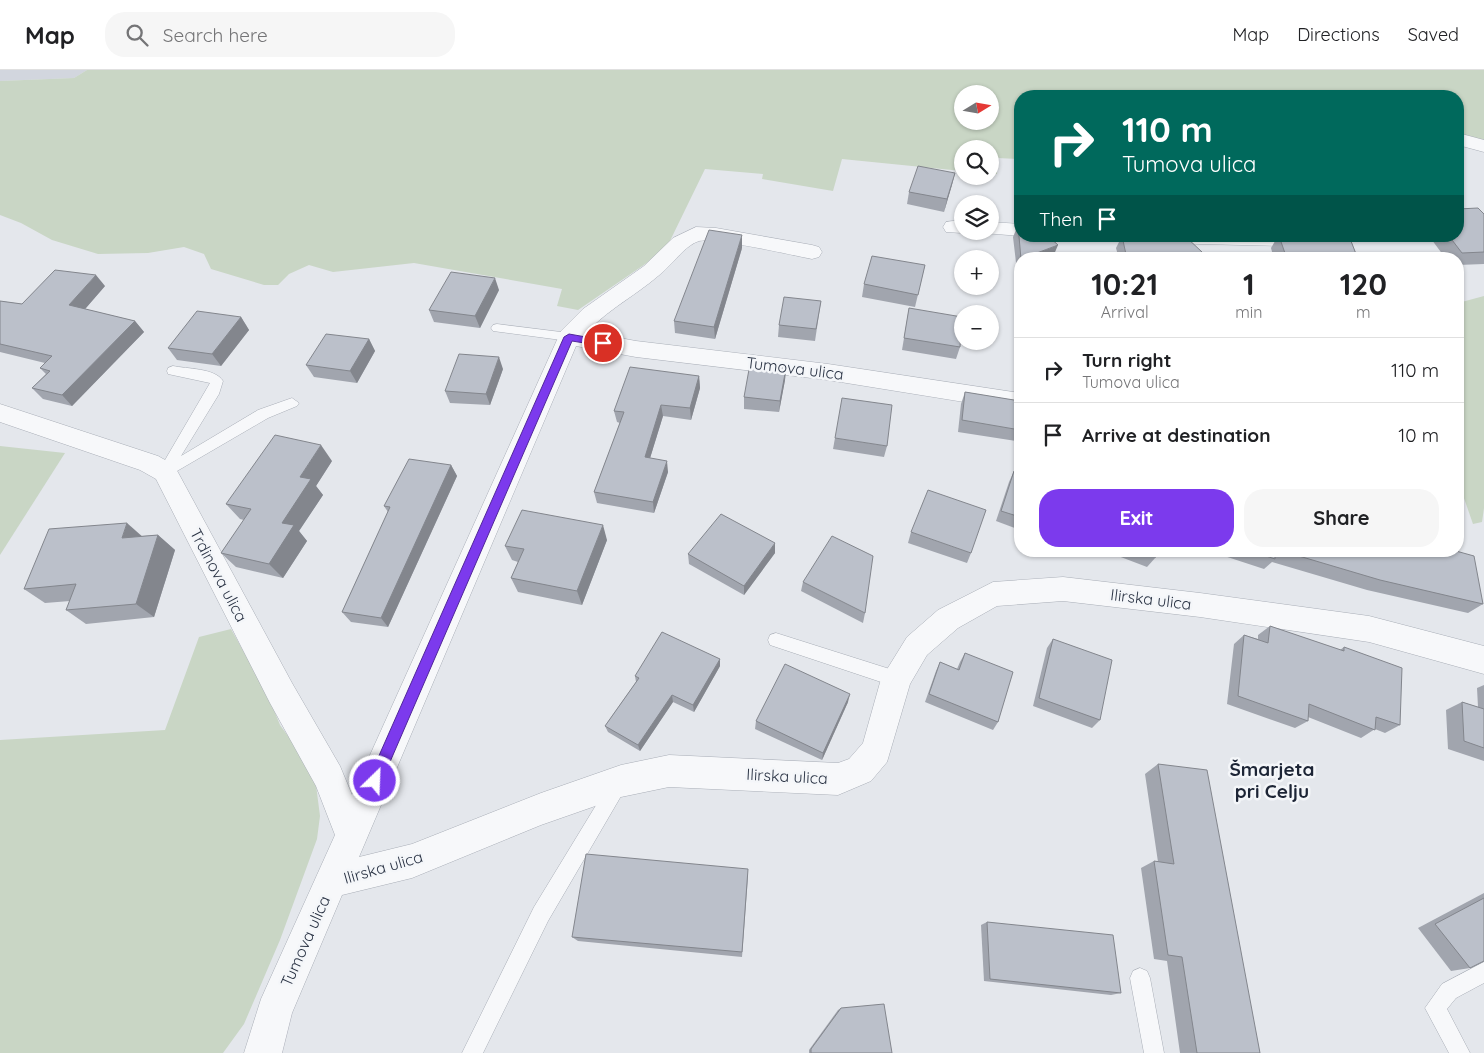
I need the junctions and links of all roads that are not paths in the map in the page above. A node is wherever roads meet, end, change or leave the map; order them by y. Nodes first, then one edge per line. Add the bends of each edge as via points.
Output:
1 (1464, 141) edge
2 (1484, 146) edge
3 (999, 229) edge
4 (1014, 230) edge
5 (1190, 242) edge
6 (1306, 242) edge
7 (1227, 249) edge
8 (812, 252) dead end
9 (497, 328) dead end
10 (569, 337) junction
11 (174, 371) dead end
12 (1014, 401) edge
13 (292, 403) dead end
14 (0, 413) edge
15 (165, 472) junction
16 (776, 640) dead end
17 (1484, 660) edge
18 (896, 679) junction
19 (621, 781) junction
20 (351, 834) junction
21 (331, 881) junction
22 (1484, 972) edge
23 (1140, 978) dead end
24 (274, 1012) junction
25 (249, 1053) edge
26 (263, 1053) edge
27 (472, 1053) edge
28 (1154, 1053) edge
29 (1460, 1053) edge

1 - 2 street
3 - 4 street
5 - 7 street
6 - 7 street
8 - 10 street, Tumova ulica via 696,234 680,243 652,271 591,314
9 - 10 lane
10 - 12 street, Tumova ulica
10 - 20 street, Tumova ulica
11 - 15 lane via 217,381
13 - 15 lane via 263,414
14 - 15 street via 149,463
15 - 20 street, Trdinova ulica via 329,777
16 - 18 lane
17 - 18 street, Ilirska ulica via 1369,628 1063,589 993,594 948,619 917,646
18 - 19 street, Ilirska ulica via 876,751 860,770 838,779 669,771
19 - 21 street, Ilirska ulica via 412,861
19 - 27 lane via 541,914
20 - 21 street, Tumova ulica
21 - 24 street, Tumova ulica
22 - 29 lane via 1449,991 1435,1008
23 - 28 lane
24 - 25 street
24 - 26 street, Tumova ulica

